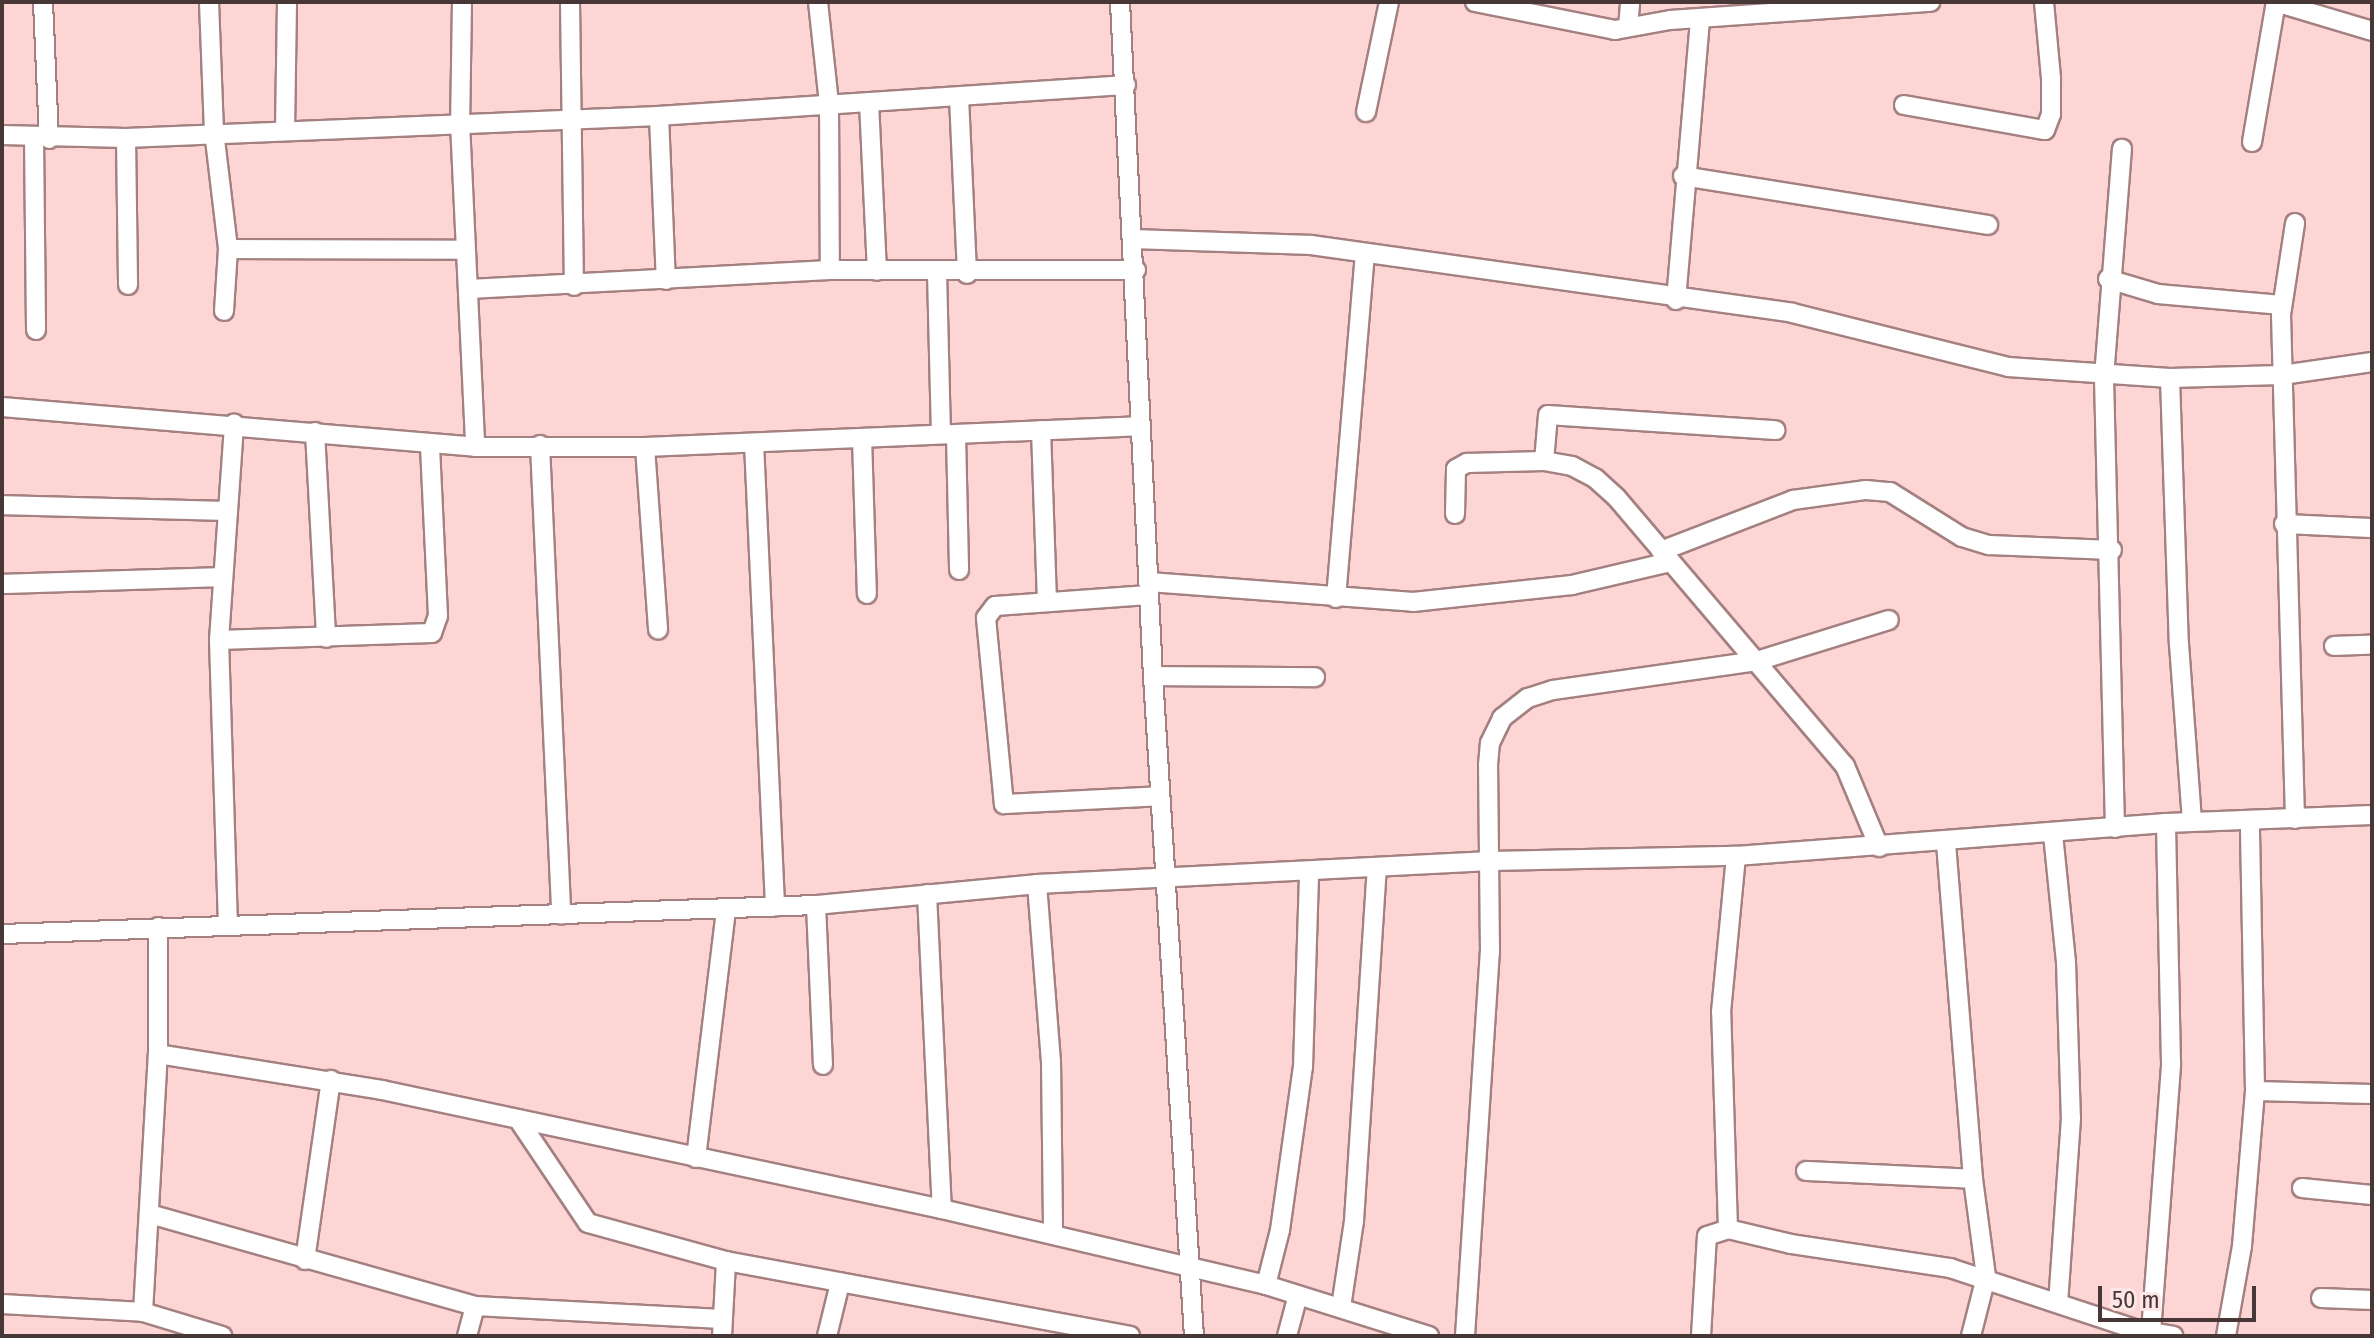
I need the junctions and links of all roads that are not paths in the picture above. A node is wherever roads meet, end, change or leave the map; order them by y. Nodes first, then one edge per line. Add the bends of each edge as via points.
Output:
1 (43, 2) edge
2 (209, 2) edge
3 (287, 2) edge
4 (462, 2) edge
5 (570, 2) edge
6 (818, 2) edge
7 (1120, 2) edge
8 (1389, 2) edge
9 (1475, 2) edge
10 (1630, 2) edge
11 (1930, 2) edge
12 (2044, 2) edge
13 (2276, 2) edge
14 (1790, 8) edge
15 (1700, 19) junction
16 (1628, 27) junction
17 (2372, 31) edge
18 (1126, 85) junction
19 (959, 97) junction
20 (869, 102) junction
21 (829, 104) junction
22 (1904, 105) dead end
23 (1366, 112) dead end
24 (659, 116) junction
25 (573, 120) junction
26 (460, 123) junction
27 (285, 130) junction
28 (214, 131) junction
29 (2, 135) edge
30 (42, 138) junction
31 (126, 138) junction
32 (2252, 142) dead end
33 (2122, 149) dead end
34 (1683, 176) junction
35 (2295, 223) dead end
36 (1988, 225) dead end
37 (1134, 239) junction
38 (228, 249) junction
39 (465, 250) junction
40 (1365, 254) junction
41 (830, 270) junction
42 (1136, 270) junction
43 (877, 271) junction
44 (937, 272) junction
45 (967, 274) junction
46 (2108, 279) junction
47 (666, 280) junction
48 (128, 285) dead end
49 (574, 286) junction
50 (469, 289) junction
51 (1676, 300) junction
52 (2282, 305) junction
53 (224, 311) dead end
54 (36, 330) dead end
55 (2372, 362) edge
56 (2282, 375) junction
57 (2104, 377) junction
58 (2170, 378) junction
59 (2, 407) edge
60 (234, 424) junction
61 (1139, 426) junction
62 (1041, 430) junction
63 (1776, 430) dead end
64 (315, 432) junction
65 (949, 434) junction
66 (862, 438) junction
67 (754, 443) junction
68 (430, 444) junction
69 (540, 445) junction
70 (475, 447) junction
71 (645, 447) junction
72 (1544, 461) junction
73 (2, 505) edge
74 (228, 511) junction
75 (1455, 514) dead end
76 (2284, 524) junction
77 (2372, 528) edge
78 (2112, 550) junction
79 (1665, 557) junction
80 (959, 570) dead end
81 (223, 577) junction
82 (2, 584) edge
83 (1148, 588) junction
84 (867, 594) dead end
85 (1336, 598) junction
86 (1047, 601) junction
87 (1889, 620) dead end
88 (658, 630) dead end
89 (326, 638) junction
90 (219, 640) junction
91 (2372, 645) edge
92 (2334, 646) dead end
93 (1757, 661) junction
94 (1153, 676) junction
95 (1315, 677) dead end
96 (1160, 796) junction
97 (2372, 815) edge
98 (2295, 819) junction
99 (2250, 820) junction
100 (2192, 822) junction
101 (2166, 823) junction
102 (2115, 828) junction
103 (2053, 834) junction
104 (1946, 843) junction
105 (1879, 847) junction
106 (1736, 856) junction
107 (1490, 861) junction
108 (1377, 868) junction
109 (1309, 874) junction
110 (1167, 877) junction
111 (1037, 884) junction
112 (927, 894) junction
113 (816, 905) junction
114 (775, 907) junction
115 (726, 910) junction
116 (561, 915) junction
117 (228, 926) junction
118 (158, 927) junction
119 (2, 934) edge
120 (158, 1054) junction
121 (823, 1065) dead end
122 (331, 1080) junction
123 (2255, 1091) junction
124 (2372, 1094) edge
125 (518, 1119) junction
126 (696, 1158) junction
127 (1806, 1171) dead end
128 (1973, 1179) junction
129 (2302, 1188) dead end
130 (2372, 1195) edge
131 (942, 1209) junction
132 (150, 1214) junction
133 (1728, 1229) junction
134 (1053, 1234) junction
135 (305, 1260) junction
136 (726, 1261) junction
137 (1192, 1266) junction
138 (1986, 1277) junction
139 (840, 1283) junction
140 (1266, 1285) junction
141 (1298, 1295) junction
142 (2321, 1298) dead end
143 (2372, 1300) edge
144 (2058, 1302) junction
145 (2, 1304) edge
146 (475, 1306) junction
147 (1341, 1307) junction
148 (143, 1312) junction
149 (722, 1328) edge
150 (1077, 1330) edge
151 (2139, 1332) edge
152 (222, 1336) edge
153 (467, 1336) edge
154 (827, 1336) edge
155 (1130, 1336) edge
156 (1194, 1336) edge
157 (1287, 1336) edge
158 (1429, 1336) edge
159 (1465, 1336) edge
160 (1701, 1336) edge
161 (1971, 1336) edge
162 (2173, 1336) edge
163 (2226, 1336) edge

1 - 30 street
2 - 28 street
3 - 27 street
4 - 26 street
5 - 25 street
6 - 21 street
7 - 18 street
8 - 23 street
9 - 16 street via 1605,29
10 - 16 street
11 - 14 street
12 - 22 street via 2051,90 2045,130
13 - 17 street
13 - 32 street
14 - 15 street
15 - 16 street
15 - 34 street
18 - 19 street
18 - 37 street
19 - 20 street
19 - 45 street
20 - 21 street
20 - 43 street
21 - 24 street
21 - 41 street
24 - 25 street
24 - 47 street
25 - 26 street
25 - 49 street
26 - 27 street
26 - 39 street
27 - 28 street
28 - 31 street
28 - 38 street
29 - 30 street
30 - 31 street
30 - 54 street
31 - 48 street
33 - 46 street
34 - 36 street
34 - 51 street
35 - 52 street
37 - 40 street via 1311,245
37 - 42 street
38 - 39 street
38 - 53 street
39 - 50 street
40 - 51 street
40 - 85 street
41 - 43 street
41 - 47 street
42 - 45 street
42 - 61 street
43 - 44 street
44 - 45 street
44 - 65 street
46 - 52 street via 2158,294
46 - 57 street
47 - 49 street
49 - 50 street
50 - 70 street
51 - 57 street via 1830,319 1981,362
52 - 56 street
55 - 56 street
56 - 58 street
56 - 76 street
57 - 58 street
57 - 78 street
58 - 100 street via 2179,644
59 - 60 street
60 - 64 street
60 - 74 street
61 - 62 street
61 - 83 street
62 - 65 street
62 - 86 street
63 - 72 street via 1548,415
64 - 68 street
64 - 89 street
65 - 66 street
65 - 80 street
66 - 67 street
66 - 84 street
67 - 71 street
67 - 114 street
68 - 70 street
68 - 89 street via 438,627 432,633
69 - 70 street
69 - 71 street
69 - 116 street
71 - 88 street
72 - 75 street via 1460,465
72 - 79 street via 1572,466 1596,479
73 - 74 street
74 - 81 street
76 - 77 street
76 - 98 street
78 - 79 street via 1989,545 1962,537 1890,492 1866,490 1793,500
78 - 102 street
79 - 85 street via 1572,585 1413,602
79 - 93 street
81 - 82 street
81 - 90 street
83 - 85 street
83 - 86 street
83 - 94 street
86 - 96 street via 988,611 1002,801 1007,805
87 - 93 street
89 - 90 street
90 - 117 street
91 - 92 street
93 - 105 street via 1845,766
93 - 107 street via 1528,698 1502,718 1490,743
94 - 95 street
94 - 96 street
96 - 110 street
97 - 98 street
98 - 99 street
99 - 100 street
99 - 123 street
100 - 101 street
101 - 102 street
101 - 151 street via 2171,1064
102 - 103 street
103 - 104 street
103 - 144 street via 2066,962 2071,1118
104 - 105 street
104 - 128 street
105 - 106 street
106 - 107 street
106 - 133 street via 1721,1012
107 - 108 street
107 - 159 street via 1482,1120
108 - 109 street
108 - 147 street via 1354,1221
109 - 110 street
109 - 140 street via 1303,1067 1280,1230
110 - 111 street
110 - 137 street
111 - 112 street
111 - 134 street via 1051,1061
112 - 113 street
112 - 131 street
113 - 114 street
113 - 121 street
114 - 115 street
115 - 116 street
115 - 126 street
116 - 117 street
117 - 118 street
118 - 119 street
118 - 120 street
120 - 122 street
120 - 132 street
122 - 125 street
122 - 135 street
123 - 124 street
123 - 163 street via 2242,1246
125 - 126 street
125 - 136 street via 588,1223
126 - 131 street
127 - 128 street
128 - 138 street
129 - 130 street
131 - 134 street
132 - 135 street
132 - 148 street
133 - 138 street
133 - 160 street via 1707,1236
134 - 137 street
135 - 146 street
136 - 139 street
136 - 149 street
137 - 140 street
137 - 156 street
138 - 144 street
138 - 161 street
139 - 150 street
139 - 154 street
140 - 141 street
141 - 147 street
141 - 157 street
142 - 143 street
144 - 151 street
145 - 148 street
146 - 149 street
146 - 153 street
147 - 158 street
148 - 152 street
150 - 155 street
151 - 162 street

